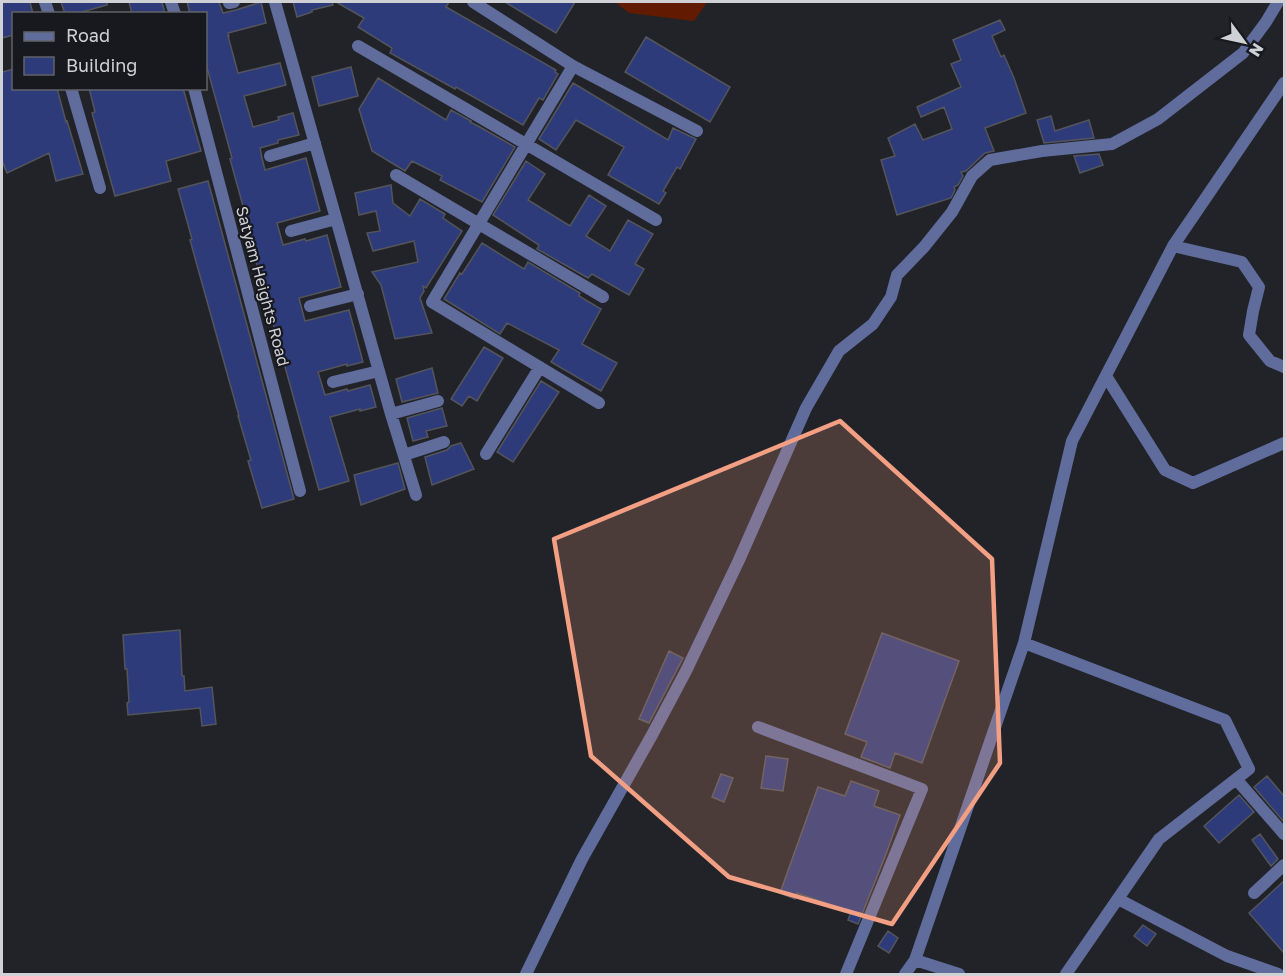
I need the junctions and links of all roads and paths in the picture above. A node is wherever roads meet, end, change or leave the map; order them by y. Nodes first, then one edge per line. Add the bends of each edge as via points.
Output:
1 (275, 2) edge
2 (473, 2) edge
3 (1278, 2) edge
4 (358, 46) dead end
5 (573, 66) junction
6 (1284, 83) edge
7 (72, 90) edge
8 (195, 90) edge
9 (697, 131) dead end
10 (315, 143) junction
11 (526, 145) junction
12 (270, 156) dead end
13 (396, 175) dead end
14 (100, 188) dead end
15 (336, 219) junction
16 (656, 220) dead end
17 (479, 224) junction
18 (291, 231) dead end
19 (1173, 246) junction
20 (358, 294) junction
21 (603, 297) dead end
22 (310, 306) dead end
23 (540, 367) junction
24 (1284, 367) edge
25 (379, 371) junction
26 (1106, 376) junction
27 (333, 382) dead end
28 (438, 401) dead end
29 (599, 403) dead end
30 (391, 414) junction
31 (444, 442) dead end
32 (1284, 443) edge
33 (404, 454) junction
34 (486, 454) dead end
35 (300, 491) dead end
36 (416, 495) dead end
37 (1024, 643) junction
38 (758, 727) dead end
39 (1236, 779) junction
40 (1284, 834) edge
41 (1284, 865) edge
42 (1254, 893) dead end
43 (1118, 899) junction
44 (915, 960) junction
45 (526, 975) edge
46 (846, 975) edge
47 (905, 975) edge
48 (959, 975) edge
49 (1066, 975) edge
50 (1278, 975) edge

1 - 10 street
2 - 5 street
3 - 45 street via 1242,53 1158,119 1112,144 990,160 972,176 952,212 897,274 891,297 873,324 839,351 806,408 686,671 582,859
4 - 11 street
5 - 9 street
5 - 11 street
6 - 19 street
7 - 14 street
8 - 35 street, Satyam Heights Road
10 - 12 street
10 - 15 street
11 - 16 street
11 - 17 street
13 - 17 street
15 - 18 street
15 - 20 street
17 - 21 street
17 - 23 street via 432,302
19 - 24 street via 1242,262 1259,287 1249,335 1270,361
19 - 26 street
20 - 22 street
20 - 25 street
23 - 29 street
23 - 34 street
25 - 27 street
25 - 30 street
26 - 32 street via 1165,470 1193,483
26 - 37 street via 1072,441
28 - 30 street
30 - 33 street
31 - 33 street
33 - 36 street
37 - 39 street via 1225,720 1249,769
37 - 44 street
38 - 46 street via 922,789
39 - 40 street
39 - 43 street via 1159,839
41 - 42 street
43 - 49 street
43 - 50 street via 1227,956
44 - 47 street
44 - 48 street

